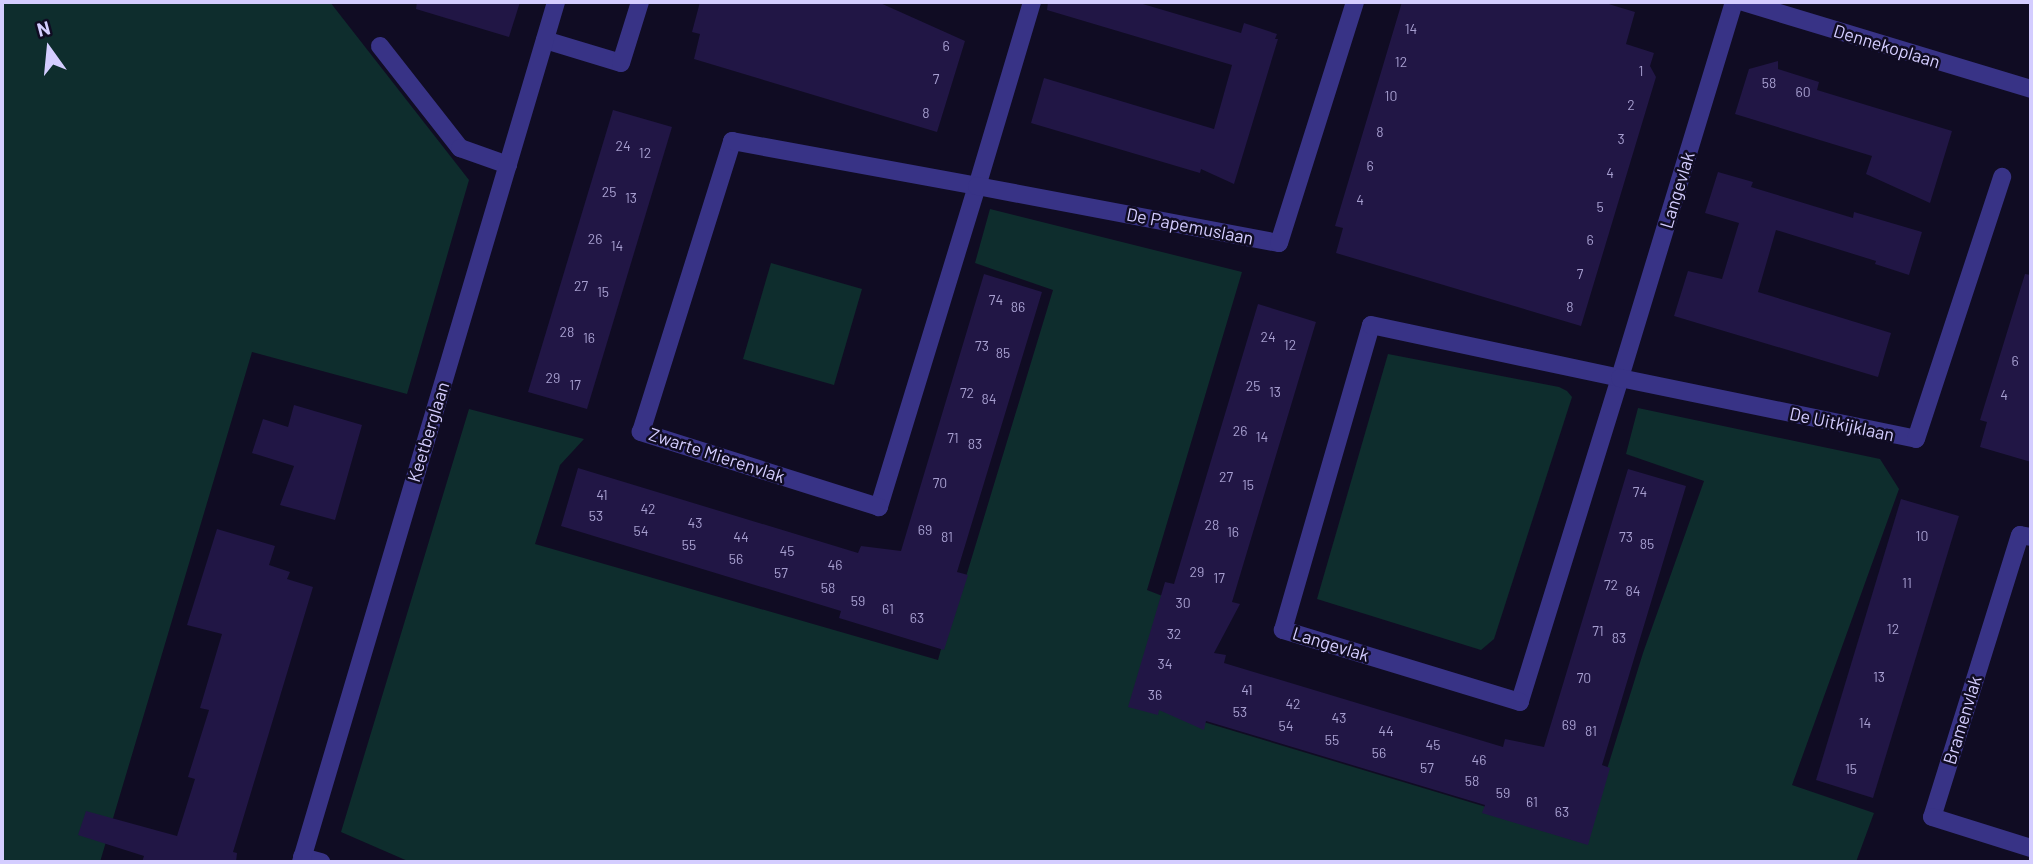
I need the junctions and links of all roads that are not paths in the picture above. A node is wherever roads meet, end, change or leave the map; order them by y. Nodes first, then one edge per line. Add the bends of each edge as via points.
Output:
1 (556, 2) edge
2 (640, 2) edge
3 (1032, 2) edge
4 (1355, 2) edge
5 (1734, 2) edge
6 (1743, 2) edge
7 (545, 40) junction
8 (380, 46) dead end
9 (2031, 89) edge
10 (508, 165) junction
11 (2002, 177) dead end
12 (977, 186) junction
13 (1620, 378) junction
14 (2031, 537) edge
15 (2031, 848) edge
16 (302, 859) edge
17 (321, 862) edge

1 - 7 street, Keetberglaan
2 - 7 street via 621,63
3 - 12 street, Zwarte Mierenvlak
4 - 12 street, De Papemuslaan via 1279,243
5 - 13 street, Langevlak
6 - 9 street, Dennekoplaan
7 - 10 street, Keetberglaan
8 - 10 street via 460,148
10 - 16 street, Keetberglaan
11 - 13 street, De Uitkijklaan via 1916,439
12 - 12 street, Zwarte Mierenvlak via 732,141 641,432 879,507
13 - 13 street, Langevlak via 1520,702 1283,630 1371,326
14 - 15 street, Bramenvlak via 2020,535 1932,817
16 - 17 street

